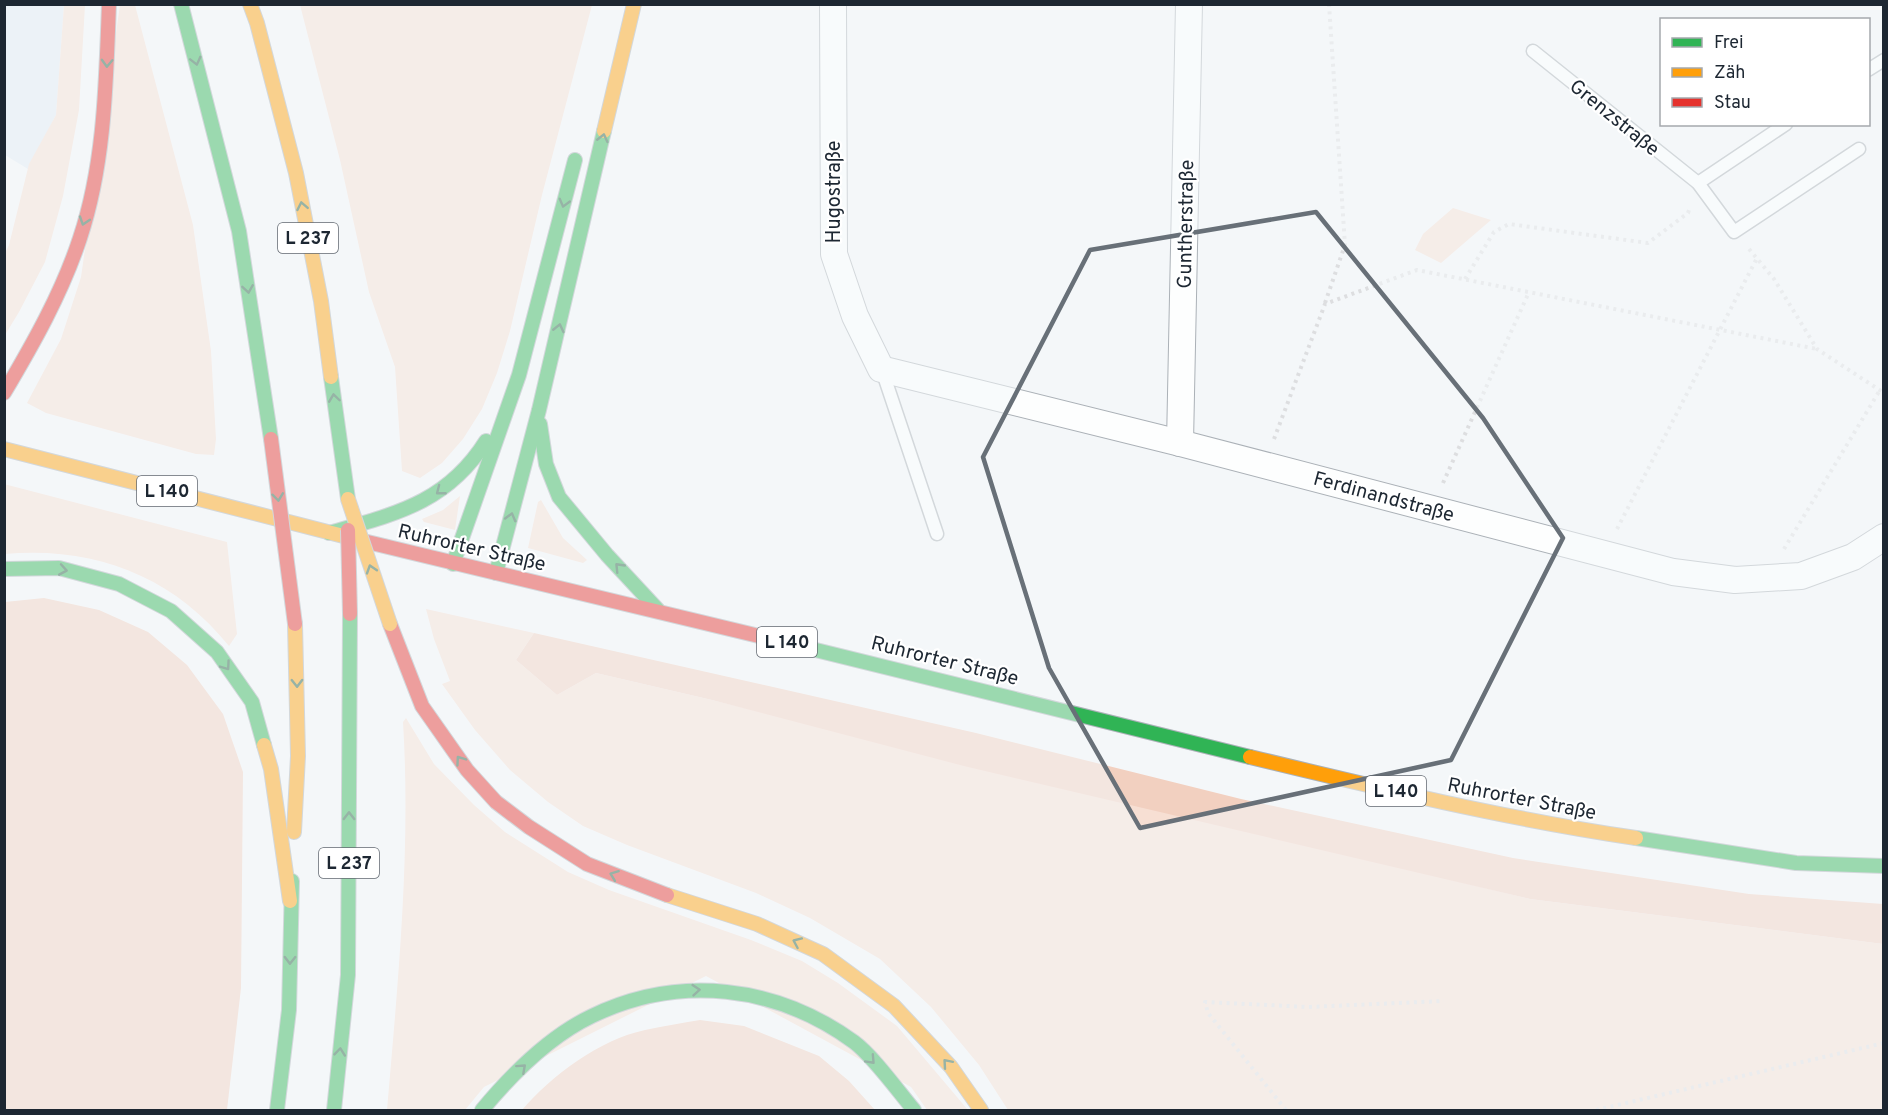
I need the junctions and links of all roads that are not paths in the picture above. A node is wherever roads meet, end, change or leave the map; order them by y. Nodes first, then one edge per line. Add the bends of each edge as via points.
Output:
1 (109, 4) edge
2 (181, 4) edge
3 (250, 4) edge
4 (258, 4) edge
5 (634, 4) edge
6 (832, 4) edge
7 (1189, 4) edge
8 (257, 22) junction
9 (1533, 51) dead end
10 (1884, 60) edge
11 (1870, 69) edge
12 (1783, 126) edge
13 (578, 149) dead end
14 (1859, 149) dead end
15 (1698, 183) junction
16 (881, 369) junction
17 (519, 375) junction
18 (5, 392) edge
19 (539, 410) junction
20 (1180, 443) junction
21 (4, 448) edge
22 (348, 499) junction
23 (329, 534) junction
24 (937, 534) dead end
25 (1884, 537) edge
26 (453, 564) junction
27 (4, 569) edge
28 (496, 573) junction
29 (658, 610) junction
30 (1884, 866) edge
31 (290, 901) junction
32 (277, 1110) edge
33 (334, 1110) edge
34 (482, 1110) edge
35 (914, 1110) edge
36 (981, 1110) edge

1 -> 18 main road via 106,86 87,215 62,285
2 -> 31 main road, L 237, bridge via 239,231 295,624 298,756
3 - 8 main road, L 237
4 - 8 main road
19 -> 5 main road
6 - 16 street, Hugostraße via 834,254 855,316
7 - 20 street, Guntherstraße
22 -> 8 main road, L 237 via 321,301 296,173
9 - 15 lane, Grenzstraße
10 - 11 lane
12 - 15 lane
13 -> 17 main road
14 - 15 lane, Grenzstraße via 1734,232
16 - 20 street, Ferdinandstraße
16 - 24 lane
17 -> 23 main road via 482,450 463,473 403,512
17 - 26 main road
28 -> 19 main road
29 -> 19 main road via 559,498 546,464
20 - 25 street, Ferdinandstraße via 1683,573 1734,580 1801,576 1853,557
21 - 23 main road, Ruhrorter Straße / L 140
33 -> 22 main road, L 237, bridge via 348,975
36 -> 22 main road, bridge via 951,1067 894,1006 823,954 757,924 671,897 587,864 496,802 467,770 422,706
23 - 26 main road, Ruhrorter Straße / L 140
26 - 28 main road, Ruhrorter Straße / L 140
27 -> 31 main road via 59,568 119,584 171,611 217,652 252,702 271,769
28 - 29 main road, Ruhrorter Straße / L 140
29 - 30 main road, Ruhrorter Straße / L 140 via 1336,778 1561,827 1796,863
31 -> 32 main road, L 237 via 289,1010
34 -> 35 main road via 504,1084 551,1042 591,1016 647,995 708,989 766,998 817,1018 856,1043

